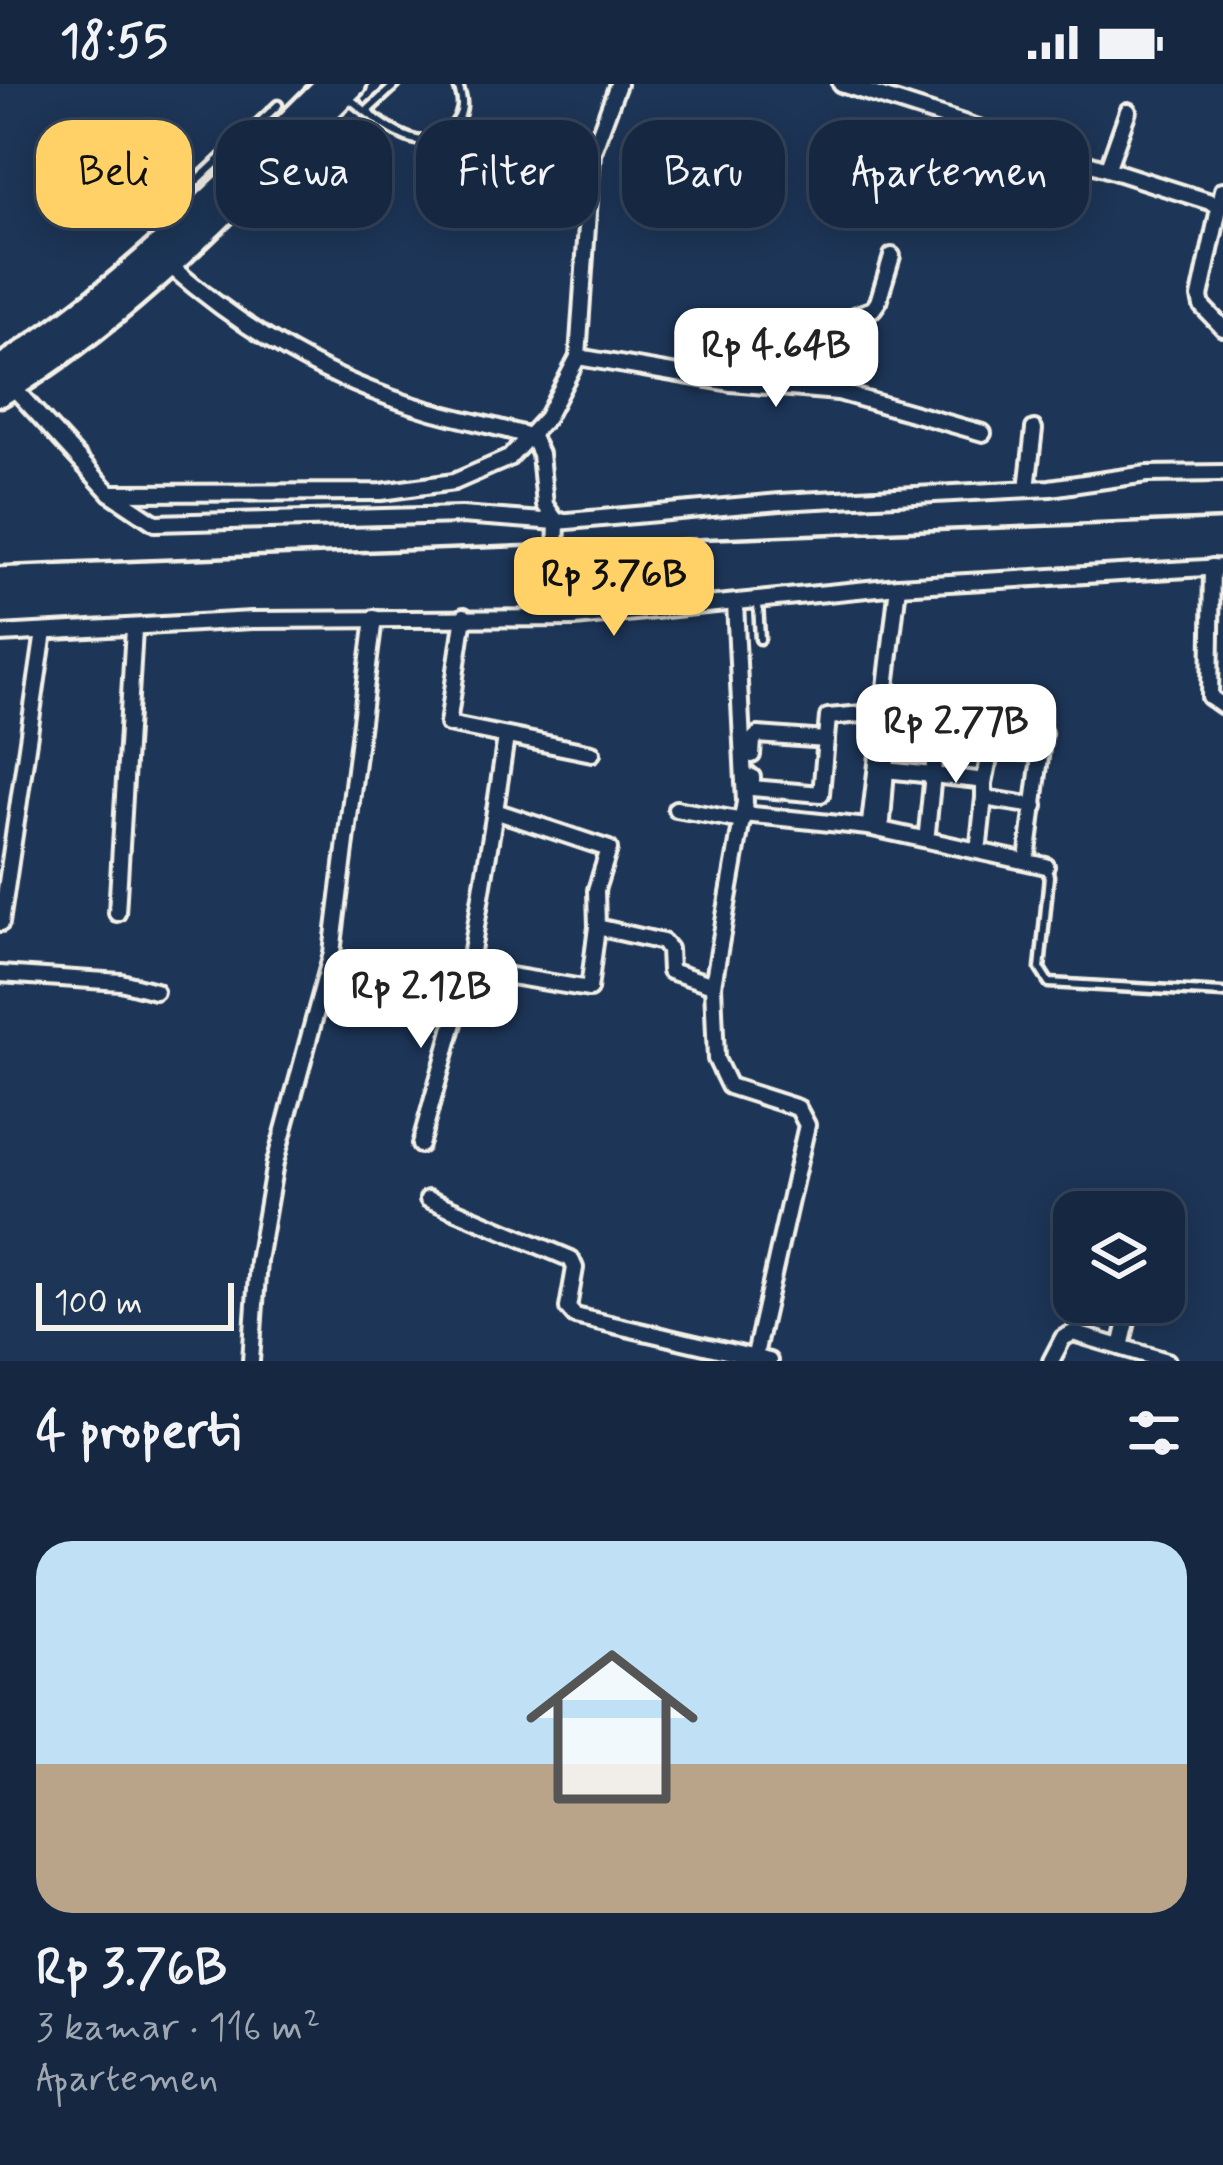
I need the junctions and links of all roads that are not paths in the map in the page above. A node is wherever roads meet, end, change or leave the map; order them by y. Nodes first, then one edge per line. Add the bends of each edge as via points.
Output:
1 (396, 84) edge
2 (457, 84) edge
3 (618, 84) edge
4 (841, 84) edge
5 (341, 87) edge
6 (278, 105) dead end
7 (367, 111) junction
8 (1128, 111) dead end
9 (268, 120) edge
10 (289, 120) edge
11 (1108, 167) junction
12 (216, 178) edge
13 (193, 200) joint
14 (1222, 200) edge
15 (892, 256) dead end
16 (169, 265) junction
17 (1223, 328) edge
18 (578, 357) junction
19 (3, 380) edge
20 (838, 392) junction
21 (1034, 429) dead end
22 (983, 434) dead end
23 (532, 437) junction
24 (1223, 473) edge
25 (1027, 489) junction
26 (110, 494) junction
27 (556, 522) junction
28 (1218, 567) edge
29 (898, 586) junction
30 (735, 603) junction
31 (758, 603) junction
32 (464, 616) junction
33 (554, 617) junction
34 (374, 619) junction
35 (134, 628) junction
36 (44, 632) junction
37 (0, 634) edge
38 (760, 639) dead end
39 (1223, 706) edge
40 (886, 709) junction
41 (1043, 734) dead end
42 (937, 735) dead end
43 (506, 737) junction
44 (826, 740) junction
45 (592, 753) dead end
46 (1040, 753) junction
47 (932, 775) junction
48 (984, 790) junction
49 (821, 794) junction
50 (1035, 806) junction
51 (676, 809) dead end
52 (496, 811) junction
53 (819, 814) dead end
54 (744, 817) junction
55 (927, 832) dead end
56 (979, 843) dead end
57 (1028, 852) dead end
58 (1046, 866) joint
59 (117, 913) dead end
60 (1, 923) edge
61 (597, 927) junction
62 (0, 936) edge
63 (469, 969) junction
64 (0, 974) edge
65 (713, 985) junction
66 (155, 991) dead end
67 (1223, 993) edge
68 (420, 1145) dead end
69 (428, 1199) dead end
70 (1127, 1323) edge
71 (1121, 1347) junction
72 (762, 1358) edge
73 (251, 1361) edge
74 (1051, 1361) edge
75 (1167, 1361) edge

1 - 7 lane
2 - 7 lane via 460,117 437,140 405,137
3 - 18 street via 592,154
4 - 11 street
5 - 7 lane
5 - 10 highway
5 - 16 highway
6 - 9 lane
8 - 11 street
11 - 14 street
12 - 13 highway
13 - 19 highway
14 - 17 street via 1200,297
15 - 20 street via 878,302 852,317
16 - 19 highway via 78,344
16 - 23 street via 230,316 322,371
18 - 20 street
18 - 23 street
19 - 26 street
20 - 22 street
21 - 25 street
23 - 26 street via 482,473 417,488
23 - 27 street
24 - 25 street
25 - 27 street
26 - 27 street via 155,524 461,515
27 - 33 street
28 - 29 street
28 - 39 street via 1210,697
29 - 31 street
29 - 40 street
30 - 31 street
30 - 33 street
30 - 54 street
31 - 38 lane
32 - 33 street
32 - 34 street
32 - 43 street via 448,724
34 - 35 street
34 - 73 street via 332,953 275,1163
35 - 36 street
35 - 59 street
36 - 37 street
36 - 60 street
40 - 44 street via 831,715
40 - 47 street via 882,771
41 - 46 street
42 - 47 street
43 - 45 street
43 - 52 street
44 - 49 street
44 - 49 street via 752,740 752,788
46 - 48 street via 991,748
46 - 50 street
47 - 48 street
47 - 55 street
48 - 50 street
48 - 56 street
49 - 53 street
50 - 57 street
51 - 54 street
52 - 61 street via 609,849 596,890
52 - 63 street
54 - 58 street via 868,827
54 - 65 street
58 - 67 lane via 1040,969 1049,983
60 - 62 street
61 - 63 street via 589,988
61 - 65 street via 663,942 670,971
63 - 68 street
64 - 66 street
65 - 72 street via 722,1079 798,1108 807,1125
69 - 72 street via 572,1259 568,1309 575,1316
70 - 71 street
71 - 74 street via 1066,1334
71 - 75 street

